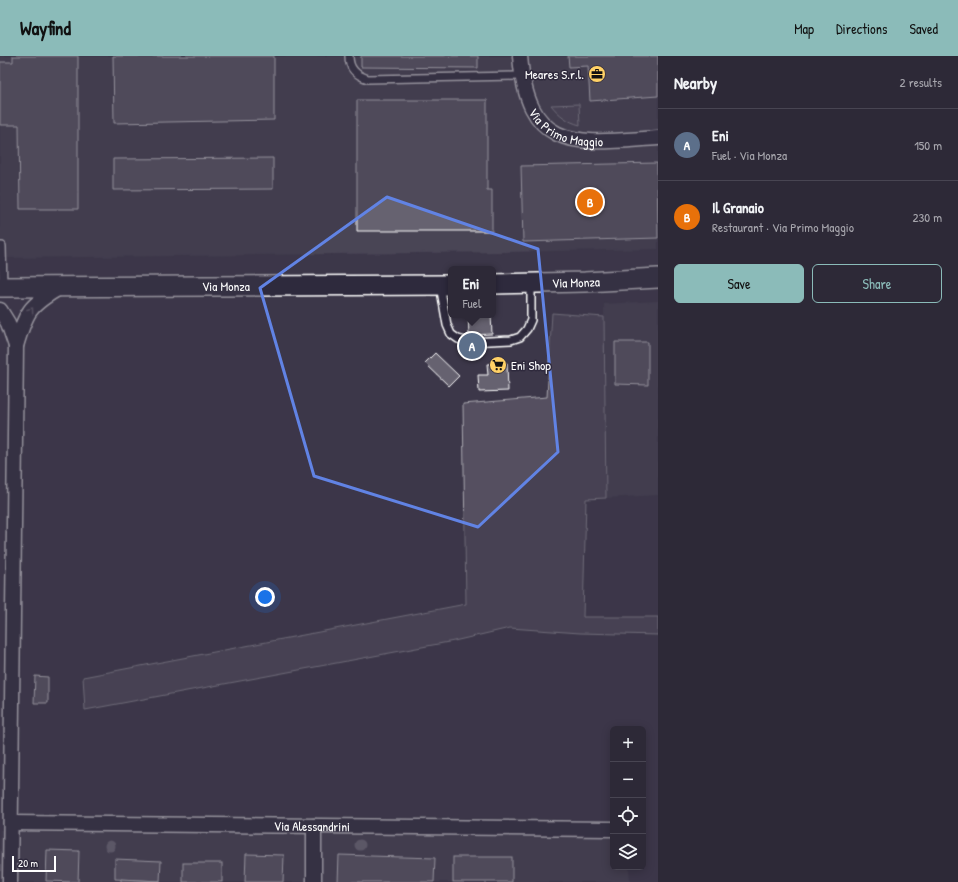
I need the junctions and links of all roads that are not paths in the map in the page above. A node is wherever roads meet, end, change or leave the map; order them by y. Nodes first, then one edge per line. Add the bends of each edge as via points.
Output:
1 (349, 56) edge
2 (520, 56) edge
3 (521, 76) junction
4 (658, 138) edge
5 (0, 246) edge
6 (658, 278) edge
7 (496, 284) edge
8 (531, 284) junction
9 (445, 285) edge
10 (1, 287) edge
11 (61, 287) junction
12 (0, 310) edge
13 (16, 346) junction
14 (11, 823) junction
15 (314, 826) junction
16 (610, 829) edge
17 (10, 882) edge
18 (314, 882) edge

1 - 3 lane via 352,70 368,79
2 - 3 street, Via Primo Maggio
3 - 4 street, Via Primo Maggio via 527,99 534,112 544,124 559,135 589,142
5 - 10 lane
6 - 8 main road, Via Monza
7 - 8 main road, Via Monza
8 - 9 lane via 531,320 520,337 511,340 469,342 451,334 446,325
9 - 11 main road, Via Monza
10 - 11 main road, Via Monza
13 -> 11 street via 29,310 42,298
12 - 13 street via 8,322
13 - 14 street
14 - 15 street, Via Alessandrini
14 - 17 street
15 - 16 street, Via Alessandrini
15 - 18 street

